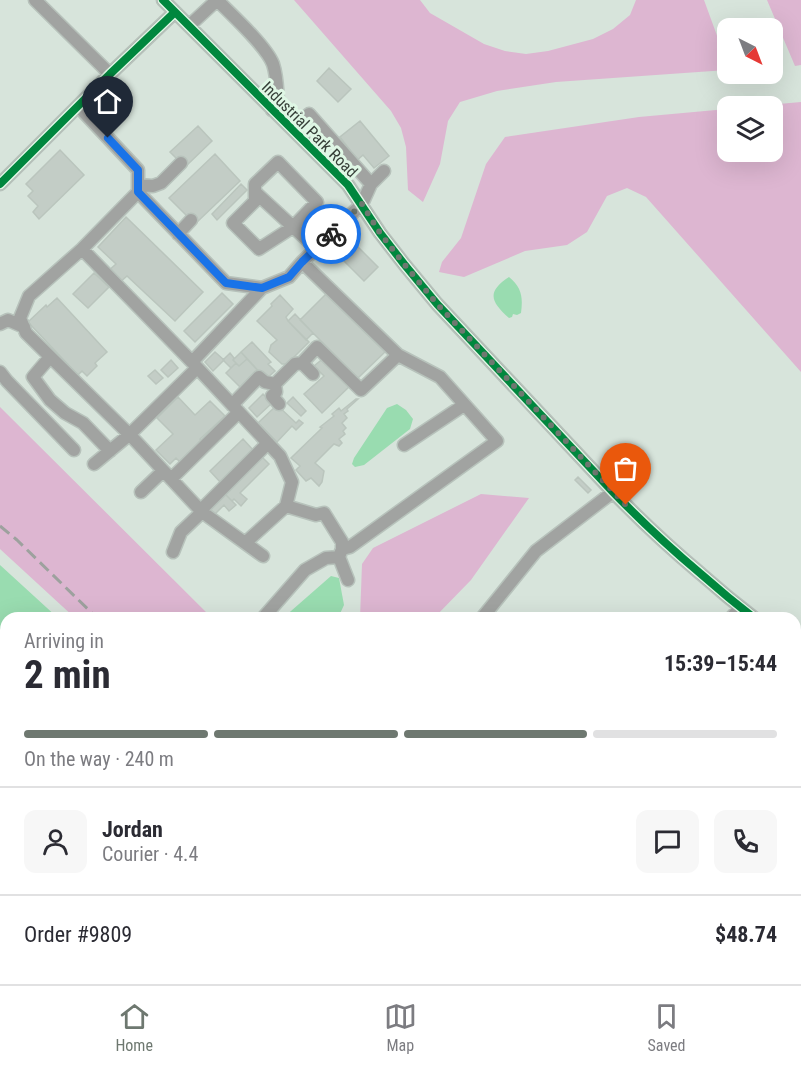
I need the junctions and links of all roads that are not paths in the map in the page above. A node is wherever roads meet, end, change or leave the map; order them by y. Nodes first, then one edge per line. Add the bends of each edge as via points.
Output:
1 (35, 0) edge
2 (163, 0) edge
3 (217, 0) edge
4 (175, 12) junction
5 (190, 25) junction
6 (110, 74) junction
7 (78, 106) junction
8 (272, 110) junction
9 (293, 130) junction
10 (181, 163) dead end
11 (384, 171) dead end
12 (1, 181) edge
13 (371, 184) junction
14 (138, 189) junction
15 (255, 192) junction
16 (362, 204) junction
17 (191, 220) dead end
18 (293, 227) junction
19 (178, 234) junction
20 (316, 248) junction
21 (82, 249) junction
22 (302, 262) junction
23 (262, 288) junction
24 (0, 324) edge
25 (24, 327) junction
26 (398, 355) junction
27 (50, 357) junction
28 (302, 363) junction
29 (195, 365) junction
30 (0, 372) edge
31 (313, 374) dead end
32 (274, 384) junction
33 (52, 402) junction
34 (279, 404) dead end
35 (464, 405) junction
36 (235, 409) junction
37 (39, 414) junction
38 (129, 435) junction
39 (268, 443) junction
40 (404, 445) dead end
41 (74, 450) dead end
42 (110, 451) junction
43 (94, 464) dead end
44 (167, 475) junction
45 (141, 492) dead end
46 (613, 492) junction
47 (286, 506) junction
48 (201, 512) junction
49 (245, 543) junction
50 (173, 552) dead end
51 (341, 553) junction
52 (263, 556) dead end
53 (348, 580) dead end
54 (740, 608) junction
55 (268, 612) edge
56 (487, 612) edge
57 (737, 612) edge
58 (746, 612) edge

1 - 6 street
2 - 4 street, Industrial Park Road
3 - 5 street
3 - 8 street via 267,52 276,77 278,101
4 - 5 street, Industrial Park Road
4 - 6 street
5 - 8 street, Industrial Park Road
6 - 7 street
7 - 12 street
7 - 14 street via 138,170
8 - 9 street, Industrial Park Road
9 - 13 street via 309,114
9 - 16 street, Industrial Park Road
10 - 14 street via 161,183
11 - 13 street
13 - 16 street
14 - 19 street
14 - 21 street
15 - 18 street
15 - 18 street via 255,201 232,223 259,249
15 - 18 street via 255,184 278,162 316,202
16 - 20 street
16 - 46 street, Industrial Park Road via 437,304
17 - 19 street
18 - 20 street
19 - 23 street via 226,283
20 - 22 street
21 - 25 street via 29,296 20,318
21 - 29 street
22 - 23 street via 289,277
22 - 26 street
23 - 29 street
24 - 25 street via 8,320
25 - 27 street
26 - 28 street via 362,390 317,347
26 - 35 street via 440,377
27 - 33 street via 33,377
27 - 38 street
28 - 31 street
28 - 32 street
29 - 36 street
29 - 38 street
30 - 37 street
32 - 34 street via 276,392 272,396
32 - 36 street via 259,377
33 - 37 street
33 - 42 street via 83,423
35 - 40 street
35 - 51 street via 497,441
36 - 39 street
36 - 44 street
37 - 41 street
38 - 42 street
38 - 44 street
39 - 47 street via 280,456 292,483
39 - 48 street
42 - 43 street
44 - 45 street
44 - 48 street
46 - 54 street, Industrial Park Road
46 - 56 street via 536,551
47 - 49 street
47 - 51 street via 316,515 324,513 342,542
48 - 49 street
48 - 50 street via 181,532
49 - 52 street
51 - 53 street
51 - 55 street via 305,570
54 - 57 street
54 - 58 street, Industrial Park Road

